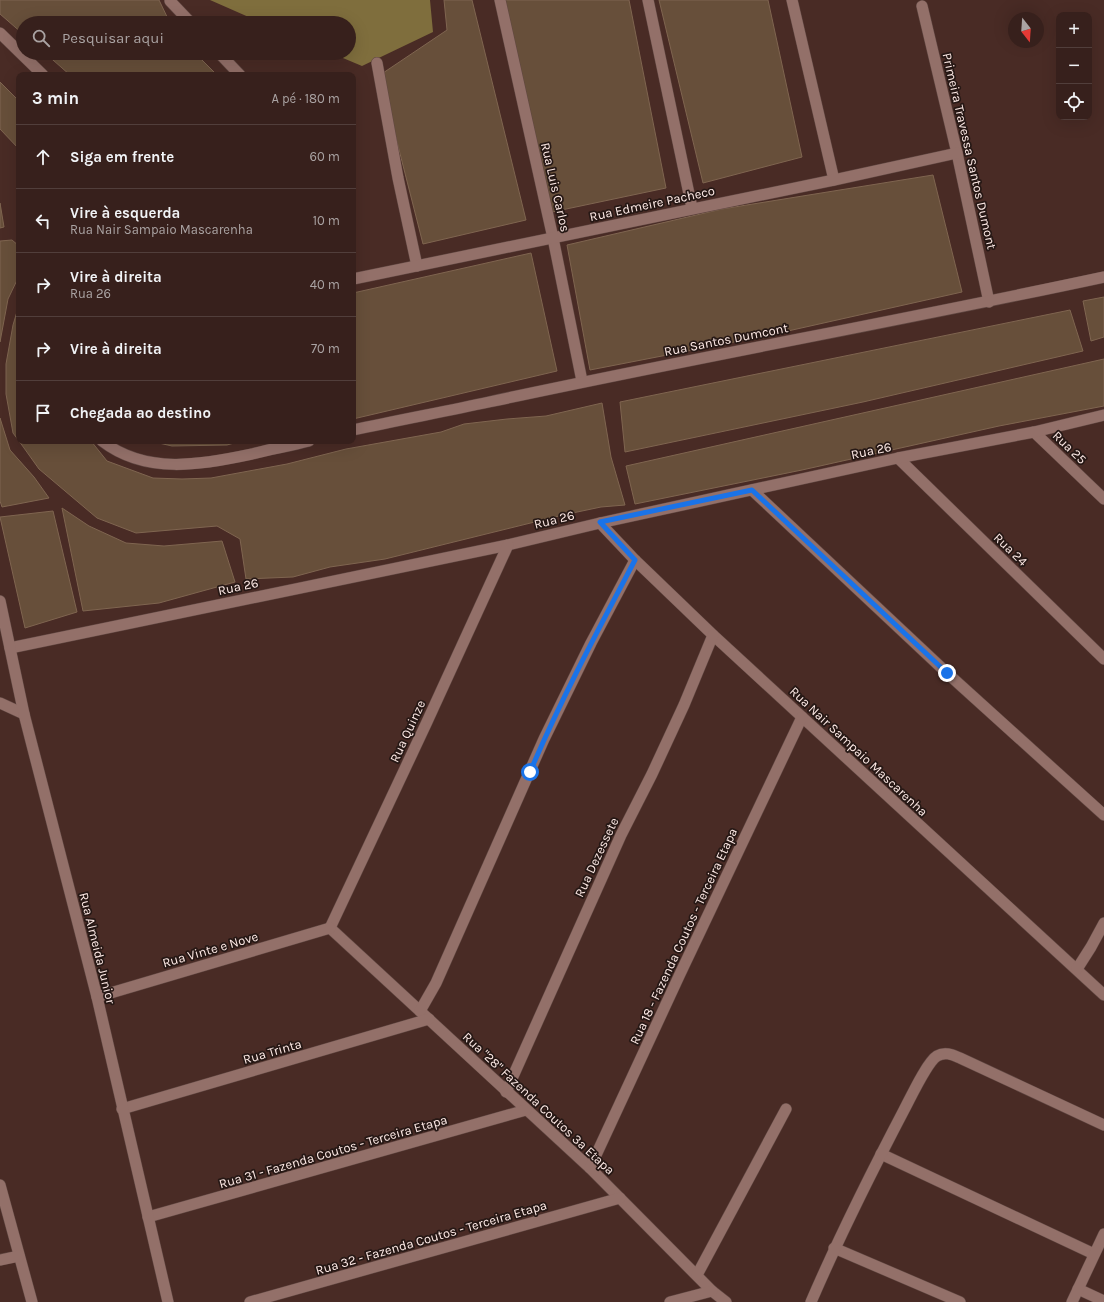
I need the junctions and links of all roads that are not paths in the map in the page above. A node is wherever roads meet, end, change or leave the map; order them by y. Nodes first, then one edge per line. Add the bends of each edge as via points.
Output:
1 (500, 0) edge
2 (648, 0) edge
3 (792, 0) edge
4 (170, 1) dead end
5 (922, 6) dead end
6 (184, 16) edge
7 (0, 33) edge
8 (16, 49) edge
9 (28, 60) edge
10 (226, 60) edge
11 (377, 63) dead end
12 (40, 72) edge
13 (237, 72) edge
14 (957, 153) junction
15 (834, 180) junction
16 (692, 208) junction
17 (553, 238) junction
18 (418, 266) junction
19 (1104, 277) edge
20 (356, 278) edge
21 (989, 302) junction
22 (582, 381) junction
23 (1104, 416) edge
24 (356, 429) edge
25 (1034, 432) junction
26 (106, 444) edge
27 (273, 445) edge
28 (898, 458) junction
29 (752, 490) junction
30 (1104, 499) edge
31 (600, 522) junction
32 (508, 545) junction
33 (635, 560) junction
34 (0, 601) edge
35 (713, 635) junction
36 (10, 648) junction
37 (1104, 659) edge
38 (0, 703) edge
39 (24, 714) junction
40 (802, 717) junction
41 (1104, 816) edge
42 (1104, 923) edge
43 (330, 928) junction
44 (1077, 969) junction
45 (1104, 994) edge
46 (97, 997) junction
47 (420, 1011) junction
48 (429, 1019) junction
49 (506, 1092) junction
50 (122, 1109) junction
51 (786, 1109) dead end
52 (526, 1110) junction
53 (1104, 1125) edge
54 (881, 1154) junction
55 (590, 1168) junction
56 (0, 1185) edge
57 (620, 1198) junction
58 (148, 1217) junction
59 (1104, 1234) edge
60 (834, 1248) junction
61 (1094, 1254) junction
62 (19, 1256) junction
63 (0, 1260) edge
64 (697, 1276) junction
65 (1078, 1289) junction
66 (712, 1291) junction
67 (1104, 1301) edge
68 (32, 1302) edge
69 (168, 1302) edge
70 (250, 1302) edge
71 (670, 1302) edge
72 (726, 1302) edge
73 (811, 1302) edge
74 (960, 1302) edge
75 (1072, 1302) edge

1 - 17 street, Rua Luis Carlos
2 - 16 street
3 - 15 street
4 - 6 street
5 - 14 street, Primeira Travessa Santos Dumont
7 - 8 street
9 - 12 street
10 - 13 street
11 - 18 street via 398,178
14 - 15 street, Rua Edmeire Pacheco
14 - 21 street, Primeira Travessa Santos Dumont
15 - 16 street, Rua Edmeire Pacheco
16 - 17 street, Rua Edmeire Pacheco
17 - 18 street, Rua Edmeire Pacheco
17 - 22 street, Rua Luis Carlos
18 - 20 street, Rua Edmeire Pacheco
19 - 21 street, Rua Santos Dumcont
21 - 22 street, Rua Santos Dumcont
22 - 24 street, Rua Santos Dumcont
23 - 25 street, Rua 26
25 - 28 street, Rua 26
25 - 30 street, Rua 25
26 - 27 street via 131,458 182,465 202,464
28 - 29 street, Rua 26
28 - 37 street, Rua 24
29 - 31 street, Rua 26
29 - 41 street
31 - 32 street, Rua 26
31 - 33 street, Rua Nair Sampaio Mascarenha
32 - 36 street, Rua 26
32 - 43 street, Rua Quinze
33 - 35 street, Rua Nair Sampaio Mascarenha
33 - 47 street via 544,739 436,982
34 - 36 street, Rua Almeida Junior
35 - 40 street, Rua Nair Sampaio Mascarenha
35 - 49 street, Rua Dezessete via 684,705 621,835
36 - 39 street, Rua Almeida Junior
38 - 39 street
39 - 46 street, Rua Almeida Junior
40 - 44 street, Rua Nair Sampaio Mascarenha
40 - 55 street, Rua 18 - Fazenda Coutos - Terceira Etapa
42 - 44 street
43 - 46 street, Rua Vinte e Nove
43 - 47 street, Rua "28" Fazenda Coutos 3ª Etapa
44 - 45 street, Rua Nair Sampaio Mascarenha
46 - 50 street, Rua Almeida Junior
47 - 48 street, Rua "28" Fazenda Coutos 3ª Etapa
48 - 49 street, Rua "28" Fazenda Coutos 3ª Etapa
48 - 50 street, Rua Trinta
49 - 52 street, Rua "28" Fazenda Coutos 3ª Etapa
50 - 58 street, Rua Almeida Junior
51 - 64 street
52 - 55 street, Rua "28" Fazenda Coutos 3ª Etapa
52 - 58 street, Rua 31 - Fazenda Coutos - Terceira Etapa
53 - 54 street via 960,1058 944,1054 937,1056 920,1080
54 - 60 street
54 - 61 street
55 - 57 street, Rua "28" Fazenda Coutos 3ª Etapa
56 - 62 street
57 - 64 street, Rua "28" Fazenda Coutos 3ª Etapa
57 - 70 street, Rua 32 - Fazenda Coutos - Terceira Etapa
58 - 69 street, Rua Almeida Junior
59 - 61 street
60 - 73 street
60 - 74 street
61 - 65 street
62 - 63 street
62 - 68 street
64 - 66 street, Rua "28" Fazenda Coutos 3ª Etapa
65 - 67 street
65 - 75 street
66 - 71 street
66 - 72 street, Rua "28" Fazenda Coutos 3ª Etapa

